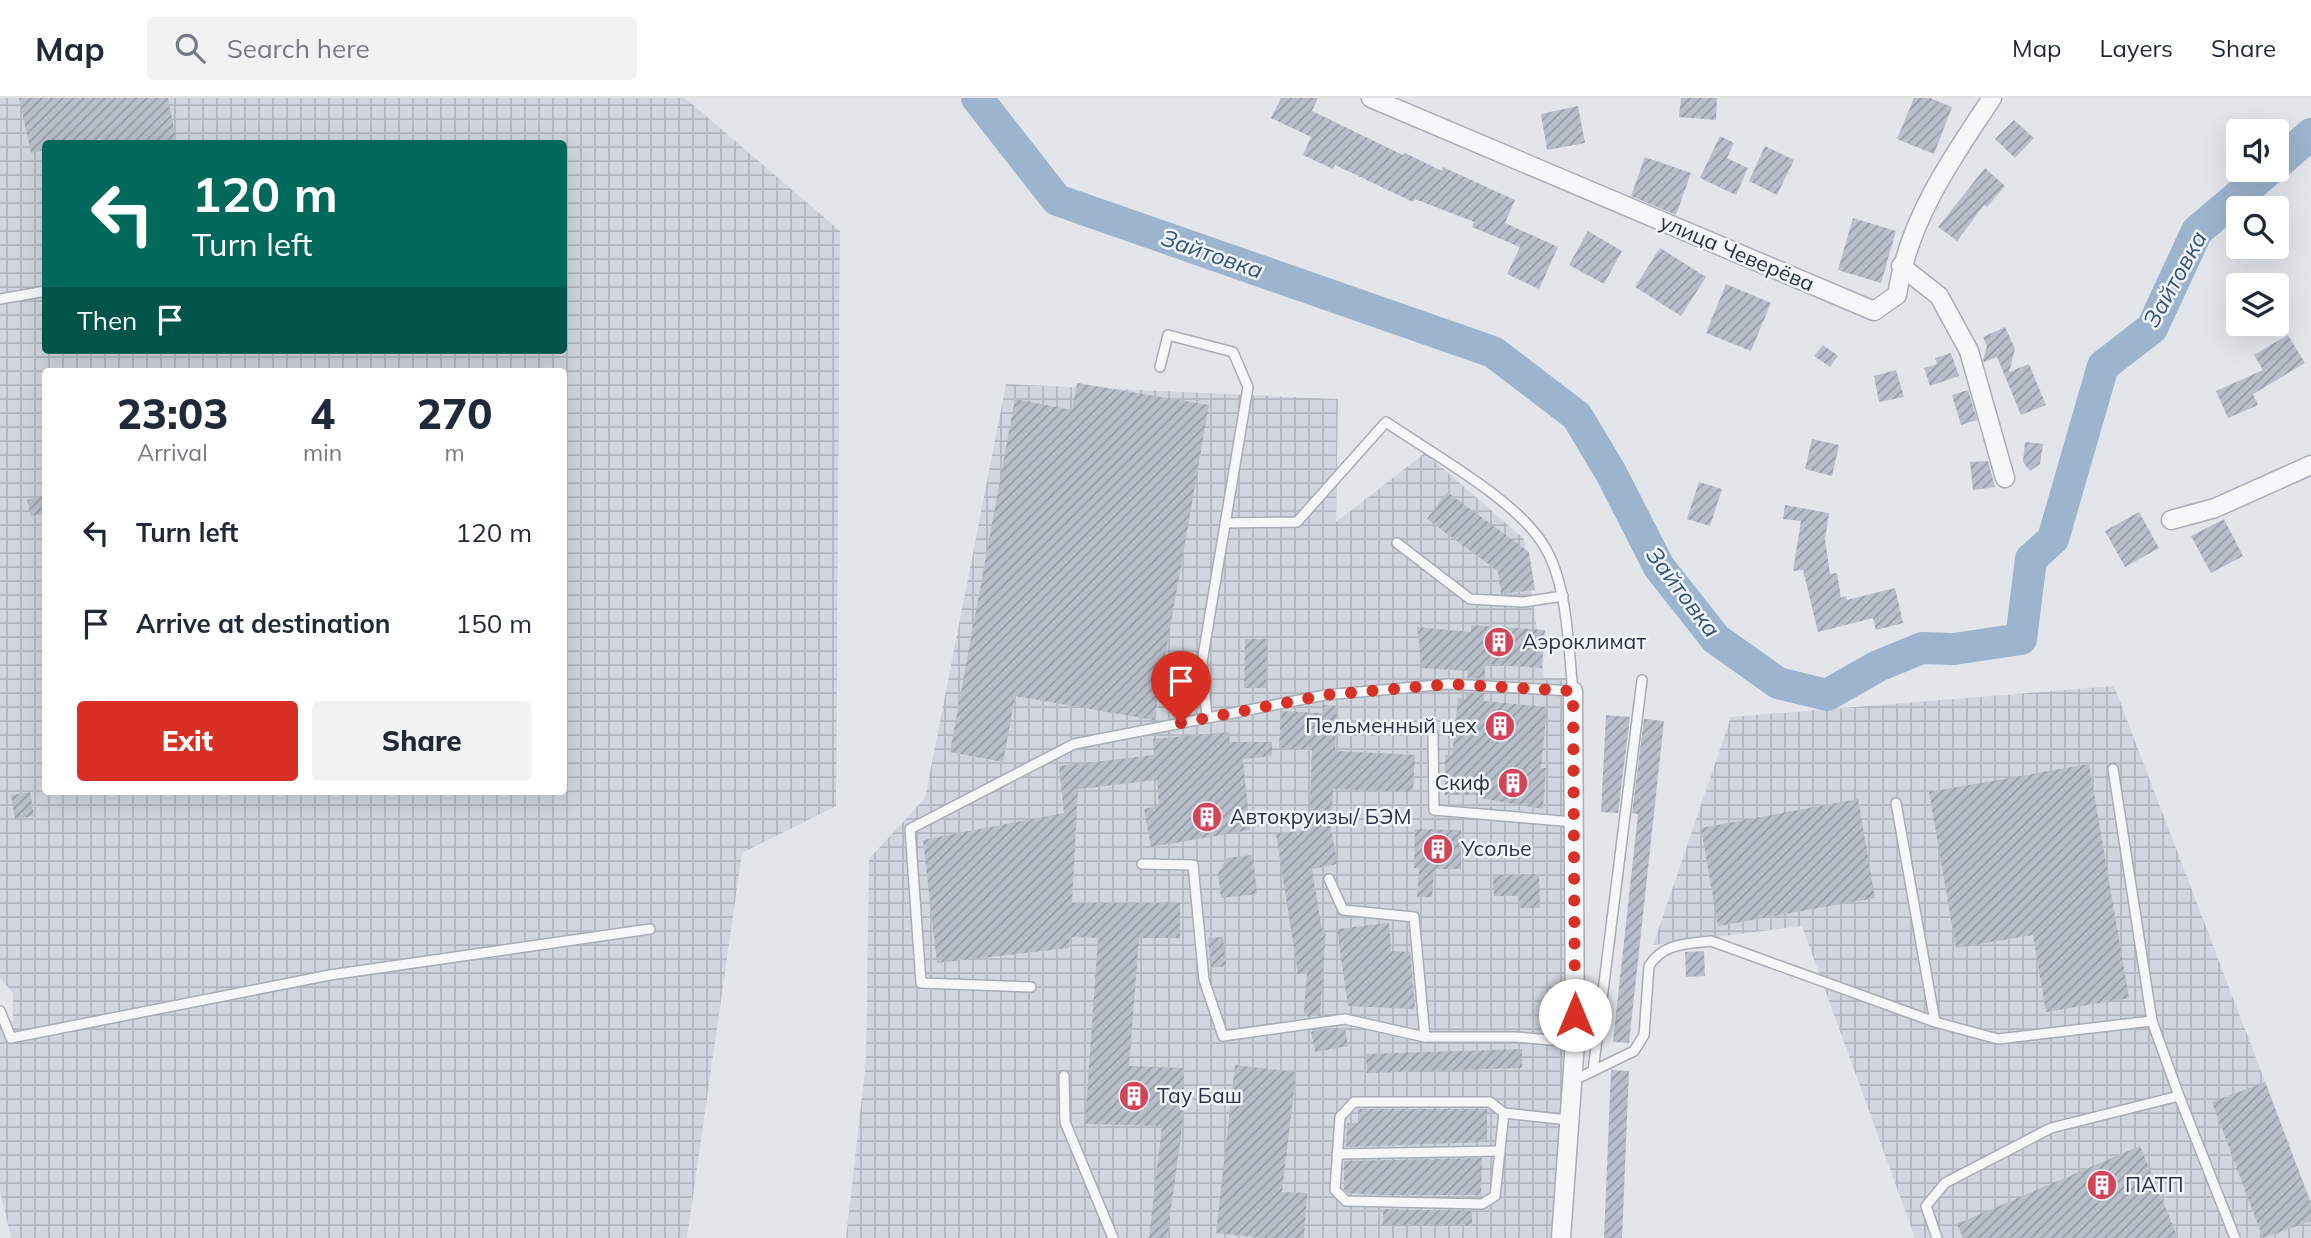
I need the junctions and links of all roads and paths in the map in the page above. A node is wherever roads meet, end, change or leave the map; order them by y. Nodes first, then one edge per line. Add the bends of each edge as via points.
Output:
1 (1371, 98) edge
2 (1992, 98) edge
3 (1901, 266) junction
4 (42, 292) edge
5 (0, 299) edge
6 (1160, 367) dead end
7 (2311, 464) edge
8 (2005, 478) dead end
9 (2171, 520) dead end
10 (1225, 523) junction
11 (1397, 543) dead end
12 (1563, 596) junction
13 (1642, 680) dead end
14 (1573, 691) junction
15 (1207, 718) junction
16 (1433, 734) dead end
17 (2113, 769) dead end
18 (1896, 803) dead end
19 (1574, 822) junction
20 (1142, 864) dead end
21 (1329, 879) dead end
22 (650, 929) dead end
23 (1031, 987) dead end
24 (0, 1011) edge
25 (2152, 1021) junction
26 (1935, 1022) junction
27 (1424, 1037) junction
28 (1575, 1042) junction
29 (1593, 1071) junction
30 (1065, 1076) dead end
31 (1572, 1081) junction
32 (2179, 1096) junction
33 (1504, 1113) junction
34 (1569, 1120) junction
35 (1500, 1151) junction
36 (1338, 1154) junction
37 (1113, 1238) edge
38 (1562, 1238) edge
39 (1937, 1238) edge
40 (2235, 1238) edge

1 - 3 street, улица Чеверёва via 1874,311 1897,295
2 - 3 street, улица Чеверёва via 1938,178
3 - 8 street via 1939,296 1969,351
4 - 5 lane
6 - 10 lane via 1168,335 1233,352 1248,387
7 - 9 street via 2215,508
10 - 12 lane via 1297,522 1386,422 1510,508 1544,544
10 - 15 lane via 1202,663
11 - 12 lane via 1470,599 1523,602
12 - 14 lane
13 - 29 lane
14 - 15 lane via 1450,684 1325,695
14 - 19 street
15 - 23 lane via 1074,744 909,829 920,983
16 - 19 lane via 1434,810
17 - 25 lane
18 - 26 lane
19 - 28 street
20 - 27 lane via 1193,865 1205,980 1223,1036 1345,1018
21 - 27 lane via 1343,910 1414,917
22 - 24 lane via 330,975 11,1038
25 - 26 lane via 1998,1039
25 - 32 lane
26 - 29 lane via 1711,941 1674,945 1649,965 1644,1035 1634,1051
27 - 28 lane
28 - 31 street
29 - 31 lane
30 - 37 lane via 1065,1122
31 - 34 street
32 - 39 lane via 2051,1128 1945,1183 1926,1206
32 - 40 lane
33 - 34 lane
33 - 35 lane
33 - 36 lane via 1490,1102 1354,1102 1340,1117
34 - 38 street
35 - 36 lane
35 - 36 lane via 1495,1196 1482,1204 1346,1201 1335,1190

